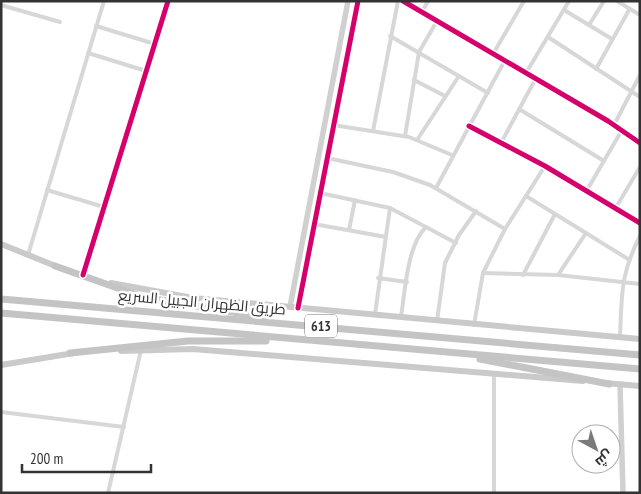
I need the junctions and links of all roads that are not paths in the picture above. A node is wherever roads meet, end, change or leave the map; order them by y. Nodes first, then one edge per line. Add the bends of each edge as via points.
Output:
1 (104, 1) edge
2 (168, 1) edge
3 (348, 1) edge
4 (358, 1) edge
5 (398, 1) edge
6 (403, 1) edge
7 (428, 1) edge
8 (524, 1) edge
9 (569, 1) edge
10 (604, 1) edge
11 (617, 1) edge
12 (1, 5) edge
13 (564, 10) junction
14 (629, 10) junction
15 (422, 12) junction
16 (640, 15) edge
17 (437, 21) junction
18 (60, 22) dead end
19 (589, 25) junction
20 (96, 26) junction
21 (390, 36) junction
22 (548, 37) junction
23 (612, 39) junction
24 (155, 44) junction
25 (419, 52) junction
26 (88, 53) junction
27 (493, 54) junction
28 (505, 60) junction
29 (596, 69) junction
30 (146, 71) junction
31 (526, 73) junction
32 (640, 75) edge
33 (459, 76) junction
34 (536, 78) junction
35 (414, 80) junction
36 (488, 92) junction
37 (630, 92) junction
38 (445, 96) junction
39 (640, 97) edge
40 (520, 109) junction
41 (333, 125) junction
42 (614, 125) junction
43 (469, 126) junction
44 (622, 130) junction
45 (373, 131) junction
46 (405, 136) junction
47 (416, 140) junction
48 (501, 143) junction
49 (640, 143) edge
50 (452, 155) junction
51 (327, 158) junction
52 (604, 160) junction
53 (545, 166) junction
54 (640, 166) edge
55 (436, 188) junction
56 (48, 190) junction
57 (587, 190) junction
58 (320, 193) junction
59 (526, 196) junction
60 (355, 200) junction
61 (104, 207) junction
62 (390, 208) junction
63 (615, 209) junction
64 (476, 211) junction
65 (555, 214) junction
66 (640, 223) edge
67 (314, 224) junction
68 (426, 227) junction
69 (505, 229) junction
70 (349, 230) junction
71 (586, 233) junction
72 (640, 236) edge
73 (386, 238) junction
74 (303, 240) junction
75 (311, 242) junction
76 (456, 243) junction
77 (1, 244) edge
78 (28, 255) junction
79 (628, 259) junction
80 (55, 266) junction
81 (83, 274) junction
82 (482, 274) junction
83 (523, 275) junction
84 (558, 275) junction
85 (378, 278) junction
86 (407, 282) junction
87 (621, 282) junction
88 (640, 284) edge
89 (1, 300) edge
90 (290, 307) junction
91 (298, 308) junction
92 (1, 313) edge
93 (375, 314) junction
94 (401, 317) junction
95 (437, 321) junction
96 (474, 325) junction
97 (332, 327) junction
98 (620, 337) junction
99 (640, 339) edge
100 (300, 340) junction
101 (142, 350) junction
102 (442, 352) junction
103 (70, 353) junction
104 (640, 355) edge
105 (1, 365) edge
106 (640, 369) edge
107 (494, 374) junction
108 (609, 384) junction
109 (620, 385) junction
110 (640, 386) edge
111 (1, 412) edge
112 (124, 427) junction
113 (108, 493) edge
114 (494, 493) edge
115 (623, 493) edge

1 - 20 street
2 - 24 street
3 - 74 street
4 - 41 street
5 - 21 street
6 - 15 street
7 - 15 street
8 - 27 street
9 - 13 street
10 - 19 street
11 - 14 street
12 - 18 street
13 - 19 street
13 - 22 street
14 - 16 street
14 - 23 street
15 - 17 street
17 - 25 street
17 - 27 street
19 - 23 street
20 - 24 street
20 - 26 street
21 - 25 street
21 - 45 street
22 - 29 street
22 - 31 street
23 - 29 street
24 - 30 street
25 - 33 street
25 - 35 street
26 - 30 street
26 - 56 street
27 - 28 street
28 - 31 street
28 - 36 street
29 - 37 street
30 - 61 street
31 - 34 street
32 - 37 street
33 - 36 street
33 - 38 street
34 - 40 street
34 - 42 street
35 - 38 street
35 - 46 street
36 - 43 street
37 - 39 street
37 - 42 street
38 - 47 street
40 - 48 street
40 - 52 street
41 - 45 street
41 - 51 street
42 - 44 street
43 - 48 street
43 - 50 street
44 - 49 street
44 - 52 street
45 - 46 street
46 - 47 street
47 - 50 street
48 - 53 street
50 - 55 street
51 - 55 street via 394,172
51 - 58 street
52 - 57 street
53 - 57 street
53 - 59 street
54 - 63 street
55 - 64 street
56 - 61 street
56 - 78 street
57 - 63 street
58 - 60 street
58 - 67 street
59 - 65 street
59 - 69 street
60 - 62 street
60 - 70 street
61 - 81 street
62 - 68 street
62 - 73 street
63 - 66 street
64 - 69 street
64 - 76 street
65 - 71 street
65 - 83 street
67 - 70 street
67 - 75 street
68 - 76 street
68 - 86 street via 420,233
69 - 82 street
70 - 73 street
71 - 79 street
71 - 84 street
72 - 79 street
73 - 85 street
74 - 75 street
74 - 90 street
75 - 91 street
76 - 95 street via 445,263
77 - 78 main road
78 - 80 main road
79 - 87 street
80 - 81 main road
80 - 97 highway via 143,297
81 - 90 main road via 162,293
82 - 83 street
82 - 96 street
83 - 84 street
84 - 87 street
85 - 86 street
85 - 93 street
86 - 94 street
87 - 88 street
87 - 98 street
89 - 97 highway, طريق الظهران الجبيل السريع / 613
90 - 91 main road
91 - 93 main road
92 - 100 highway, طريق الظهران الجبيل السريع / 613
93 - 94 main road
94 - 95 main road
95 - 96 main road
96 - 98 main road
97 - 104 highway, طريق الظهران الجبيل السريع / 613
98 - 99 main road
100 - 102 highway, طريق الظهران الجبيل السريع / 613
100 - 103 highway via 178,342
101 - 103 main road, 613
101 - 107 main road, 613 via 192,349
101 - 112 street
102 - 106 highway, طريق الظهران الجبيل السريع / 613
102 - 108 highway
103 - 105 main road, 613
107 - 108 main road, 613
107 - 114 street
108 - 109 main road, 613
109 - 110 main road, 613
109 - 115 street
111 - 112 street
112 - 113 street

